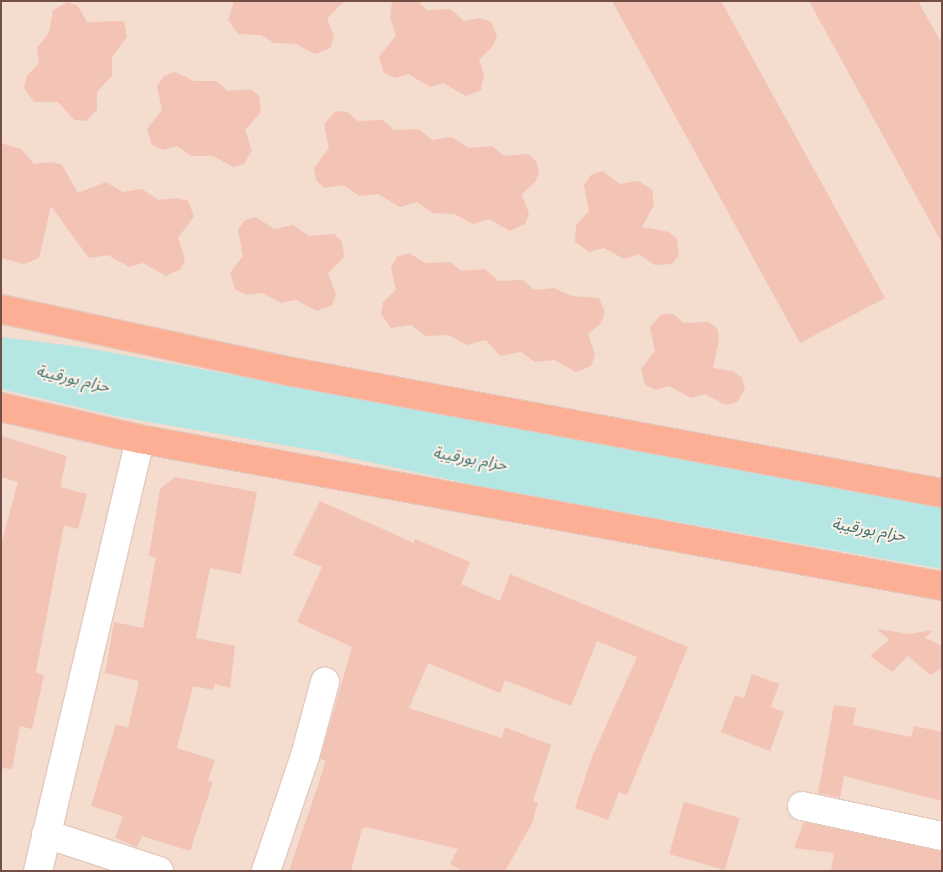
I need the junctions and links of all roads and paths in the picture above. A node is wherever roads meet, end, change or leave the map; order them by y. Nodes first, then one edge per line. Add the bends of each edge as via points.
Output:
1 (1, 309) edge
2 (1, 407) edge
3 (140, 439) junction
4 (942, 493) edge
5 (942, 586) edge
6 (325, 682) dead end
7 (802, 806) dead end
8 (46, 834) junction
9 (942, 836) edge
10 (38, 871) edge
11 (159, 871) edge
12 (266, 871) edge

1 - 4 highway via 143,343
2 - 3 highway
3 - 5 highway
3 - 8 street
6 - 12 street via 306,756
7 - 9 street
8 - 10 street
8 - 11 street

